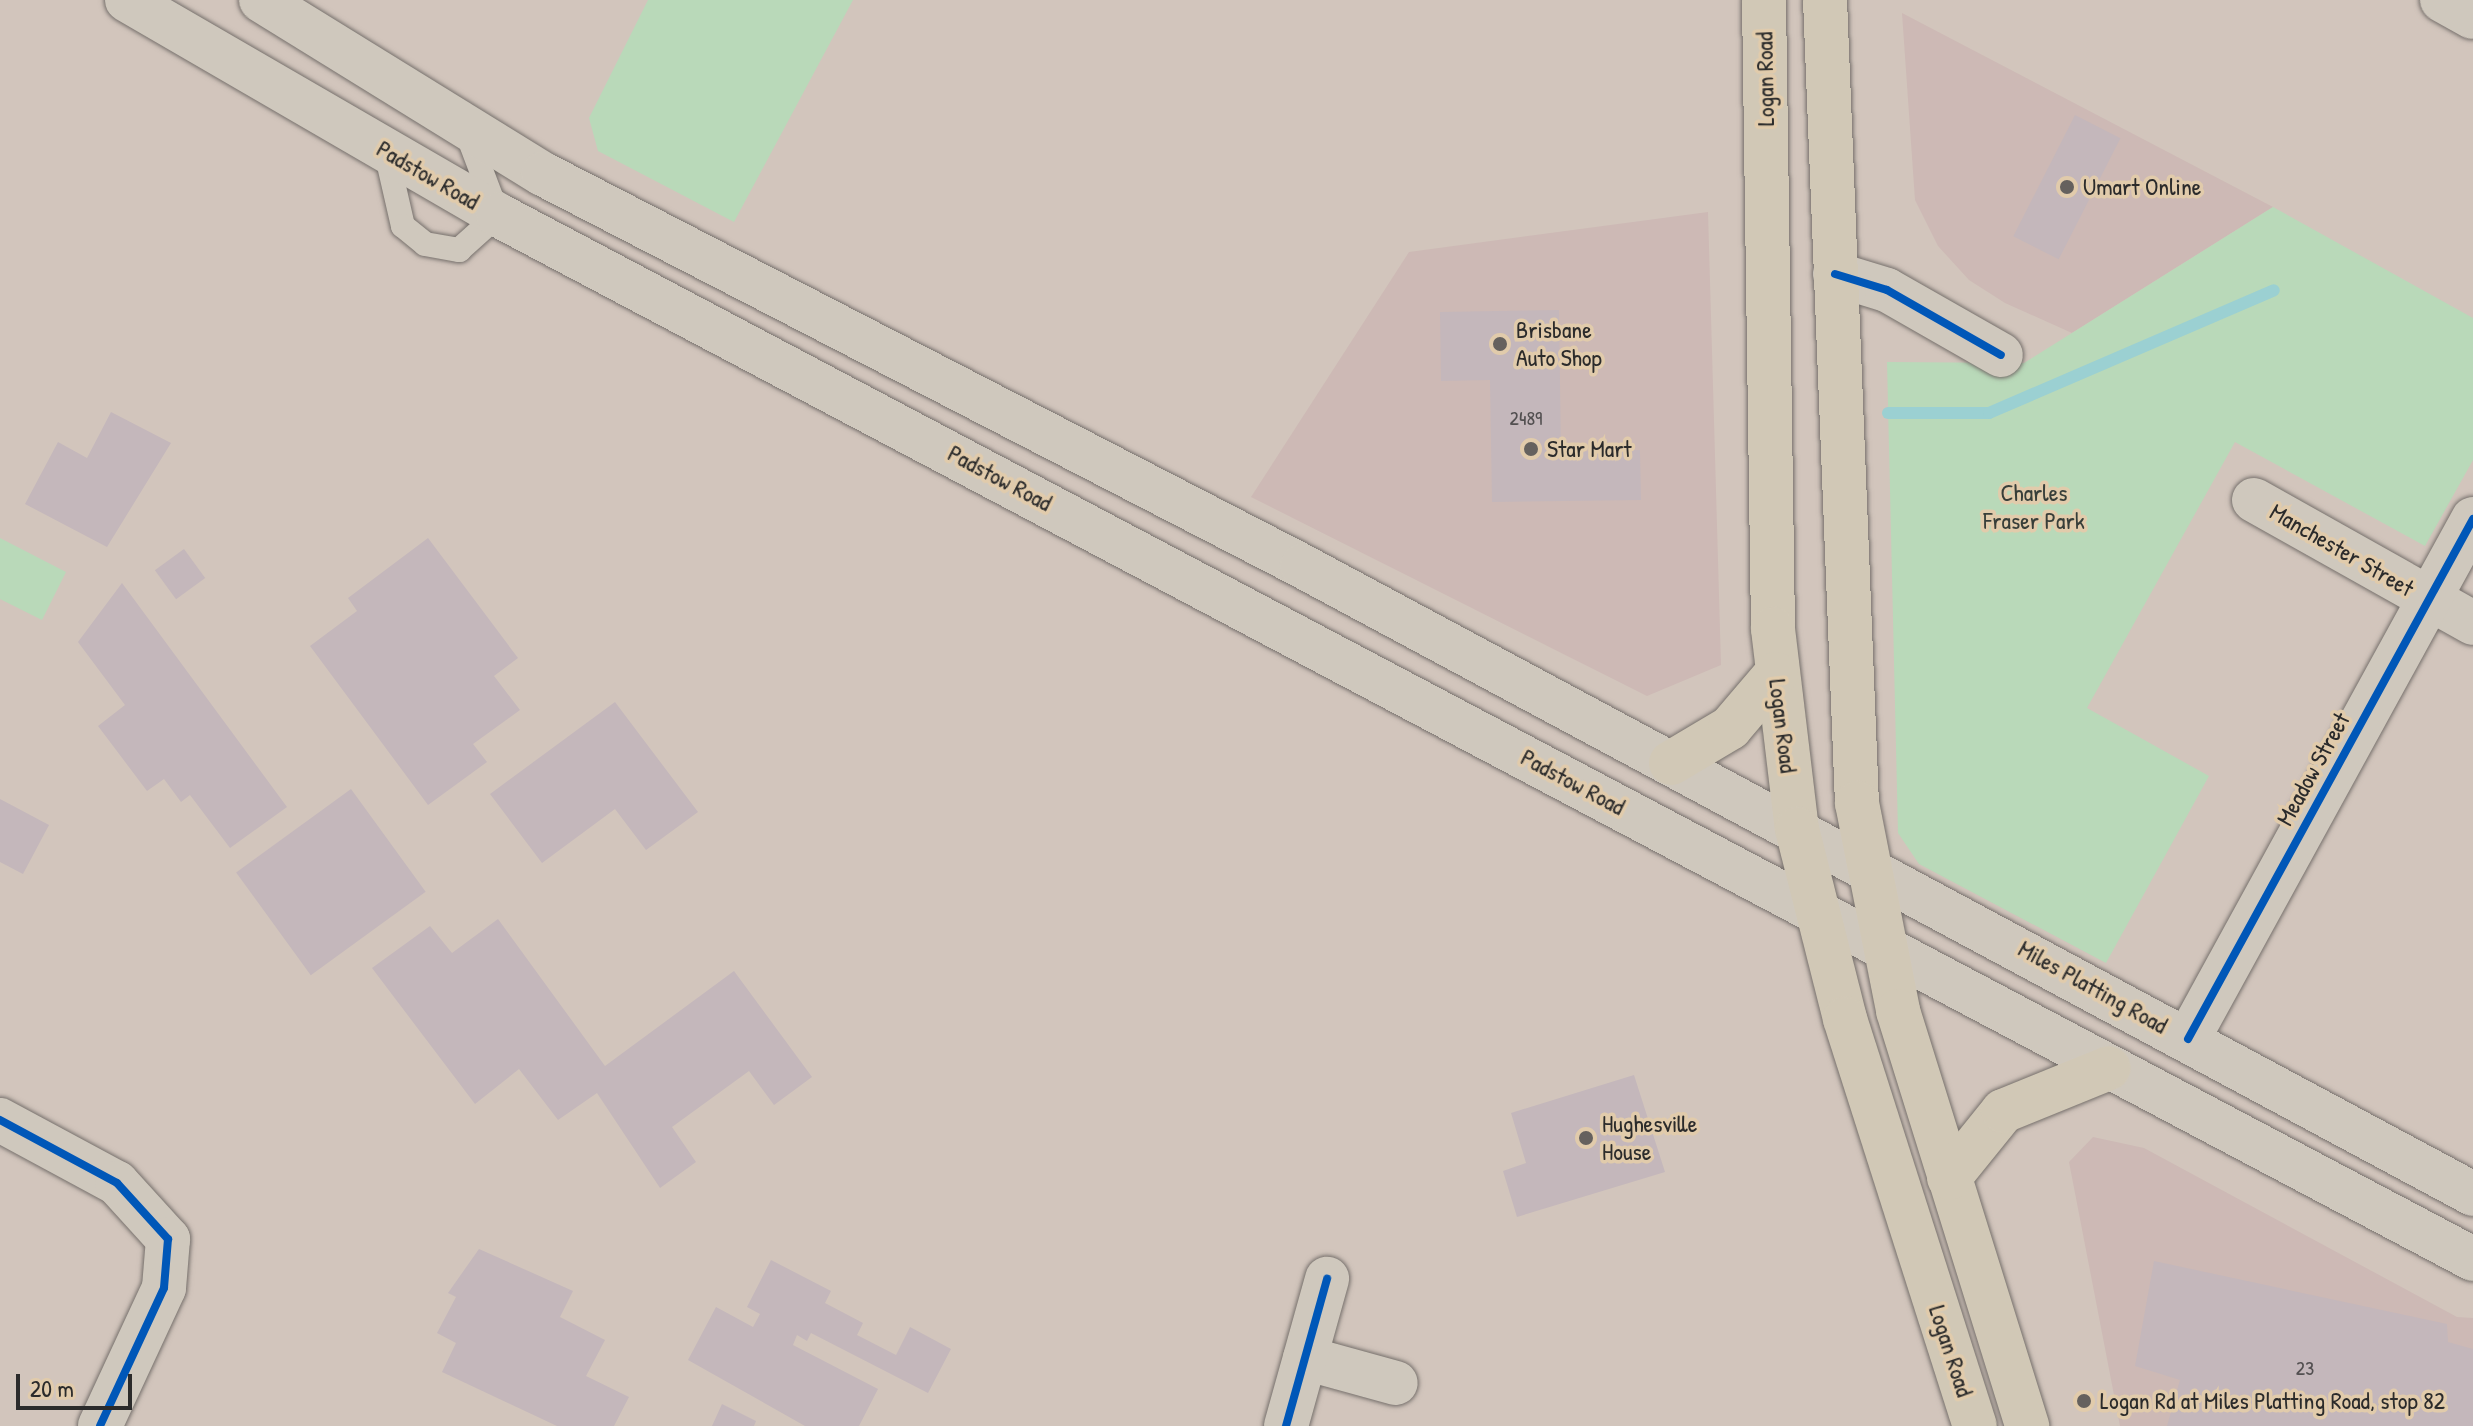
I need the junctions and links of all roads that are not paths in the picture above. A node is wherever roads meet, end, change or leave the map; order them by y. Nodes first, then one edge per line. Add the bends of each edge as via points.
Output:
1 (127, 0) edge
2 (261, 0) edge
3 (1764, 0) edge
4 (1825, 0) edge
5 (2442, 0) edge
6 (2473, 17) edge
7 (465, 131) junction
8 (386, 152) junction
9 (498, 215) junction
10 (1835, 274) junction
11 (2001, 355) dead end
12 (2254, 500) dead end
13 (2473, 519) edge
14 (2429, 599) junction
15 (2473, 623) edge
16 (1776, 674) junction
17 (1671, 763) junction
18 (1797, 829) junction
19 (1866, 865) junction
20 (1815, 910) junction
21 (1880, 945) junction
22 (2188, 1039) junction
23 (2109, 1068) junction
24 (0, 1120) edge
25 (1949, 1178) junction
26 (2473, 1194) edge
27 (2473, 1259) edge
28 (1327, 1279) dead end
29 (1305, 1358) junction
30 (1396, 1383) dead end
31 (100, 1426) edge
32 (1286, 1426) edge
33 (1975, 1426) edge
34 (2027, 1426) edge

1 - 8 main road, Padstow Road
2 - 7 main road
3 - 16 main road, Logan Road
4 - 10 main road, Logan Road
5 - 6 main road
7 - 9 lane
7 - 17 main road
8 - 9 main road, Padstow Road
8 - 9 lane via 395,210 425,244 459,250
9 - 20 main road, Padstow Road
10 - 11 main road via 1887,290
10 - 19 main road, Logan Road via 1854,781
12 - 14 main road, Manchester Street
13 - 14 main road, Meadow Street
14 - 15 main road, Manchester Street
14 - 22 main road, Meadow Street
16 - 17 main road via 1730,728
16 - 18 main road, Logan Road
17 - 18 main road
18 - 19 main road, Miles Platting Road
18 - 20 main road, Logan Road
19 - 21 main road, Logan Road
19 - 22 main road, Miles Platting Road
20 - 21 main road, Padstow Road
20 - 33 main road, Logan Road
21 - 23 main road
21 - 25 main road, Logan Road
22 - 26 main road, Miles Platting Road
23 - 25 main road via 2003,1111
23 - 27 main road
24 - 31 main road via 117,1183 168,1239 164,1288
25 - 34 main road, Logan Road
28 - 29 main road
29 - 30 main road
29 - 32 main road

